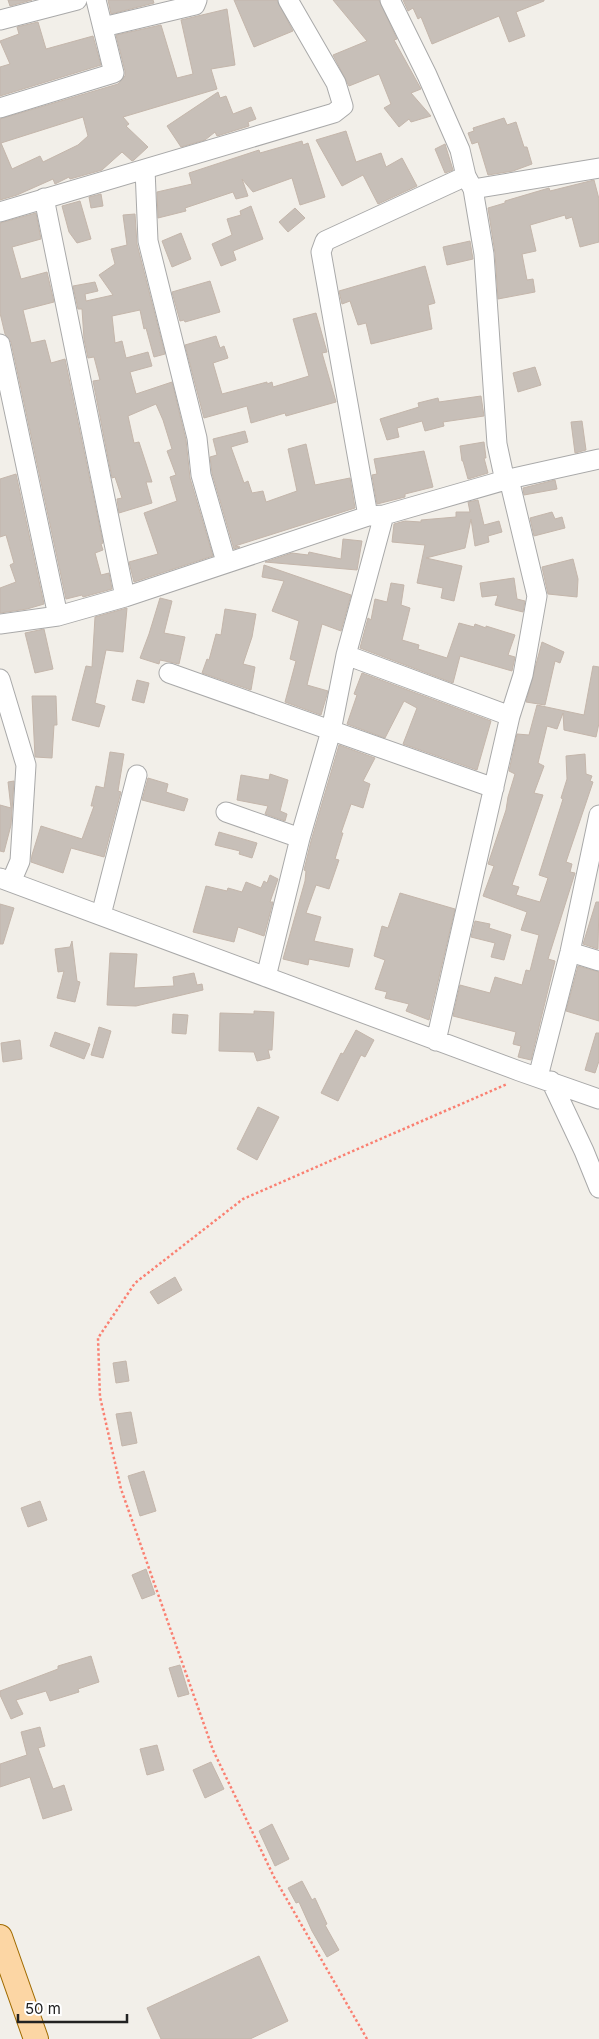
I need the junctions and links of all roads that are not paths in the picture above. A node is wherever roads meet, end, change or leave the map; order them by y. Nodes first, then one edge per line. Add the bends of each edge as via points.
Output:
1 (77, 0) edge
2 (96, 0) edge
3 (197, 0) edge
4 (288, 0) edge
5 (390, 0) edge
6 (171, 6) edge
7 (0, 20) edge
8 (103, 28) junction
9 (0, 108) edge
10 (599, 168) edge
11 (145, 169) junction
12 (469, 183) junction
13 (44, 198) junction
14 (0, 212) edge
15 (0, 344) edge
16 (599, 459) edge
17 (507, 480) junction
18 (376, 516) junction
19 (226, 562) junction
20 (125, 596) junction
21 (58, 616) junction
22 (0, 624) edge
23 (346, 655) junction
24 (169, 673) dead end
25 (0, 679) edge
26 (510, 716) junction
27 (331, 731) junction
28 (137, 774) dead end
29 (494, 788) junction
30 (226, 812) dead end
31 (599, 815) edge
32 (300, 838) junction
33 (596, 843) edge
34 (6, 880) edge
35 (101, 915) junction
36 (570, 952) junction
37 (599, 962) edge
38 (266, 977) junction
39 (436, 1041) junction
40 (545, 1079) junction
41 (599, 1099) edge
42 (599, 1188) edge
43 (0, 1937) edge
44 (36, 2039) edge

1 - 7 street
2 - 8 street
3 - 6 street via 195,5
4 - 11 street via 336,83 343,106 334,113
5 - 12 street via 428,75 460,150
6 - 8 street
8 - 9 street via 114,73
10 - 12 street
11 - 13 street
11 - 19 street via 148,242 197,438 201,475
12 - 17 street via 484,254 497,444
12 - 18 street via 325,241 321,252
13 - 14 street
13 - 20 street
15 - 21 street
16 - 17 street
17 - 18 street
17 - 26 street via 538,596 523,674
18 - 19 street
18 - 23 street
19 - 20 street
20 - 21 street
21 - 22 street
23 - 26 street
23 - 27 street
24 - 27 street
25 - 34 street via 26,765 20,861
26 - 29 street
27 - 29 street
27 - 32 street
28 - 35 street
29 - 39 street
30 - 32 street
31 - 33 street
32 - 38 street
33 - 36 street
34 - 35 street
35 - 38 street
36 - 37 street
36 - 40 street
38 - 39 street
39 - 40 street
40 - 41 street
40 - 42 street via 584,1151
43 - 44 main road

